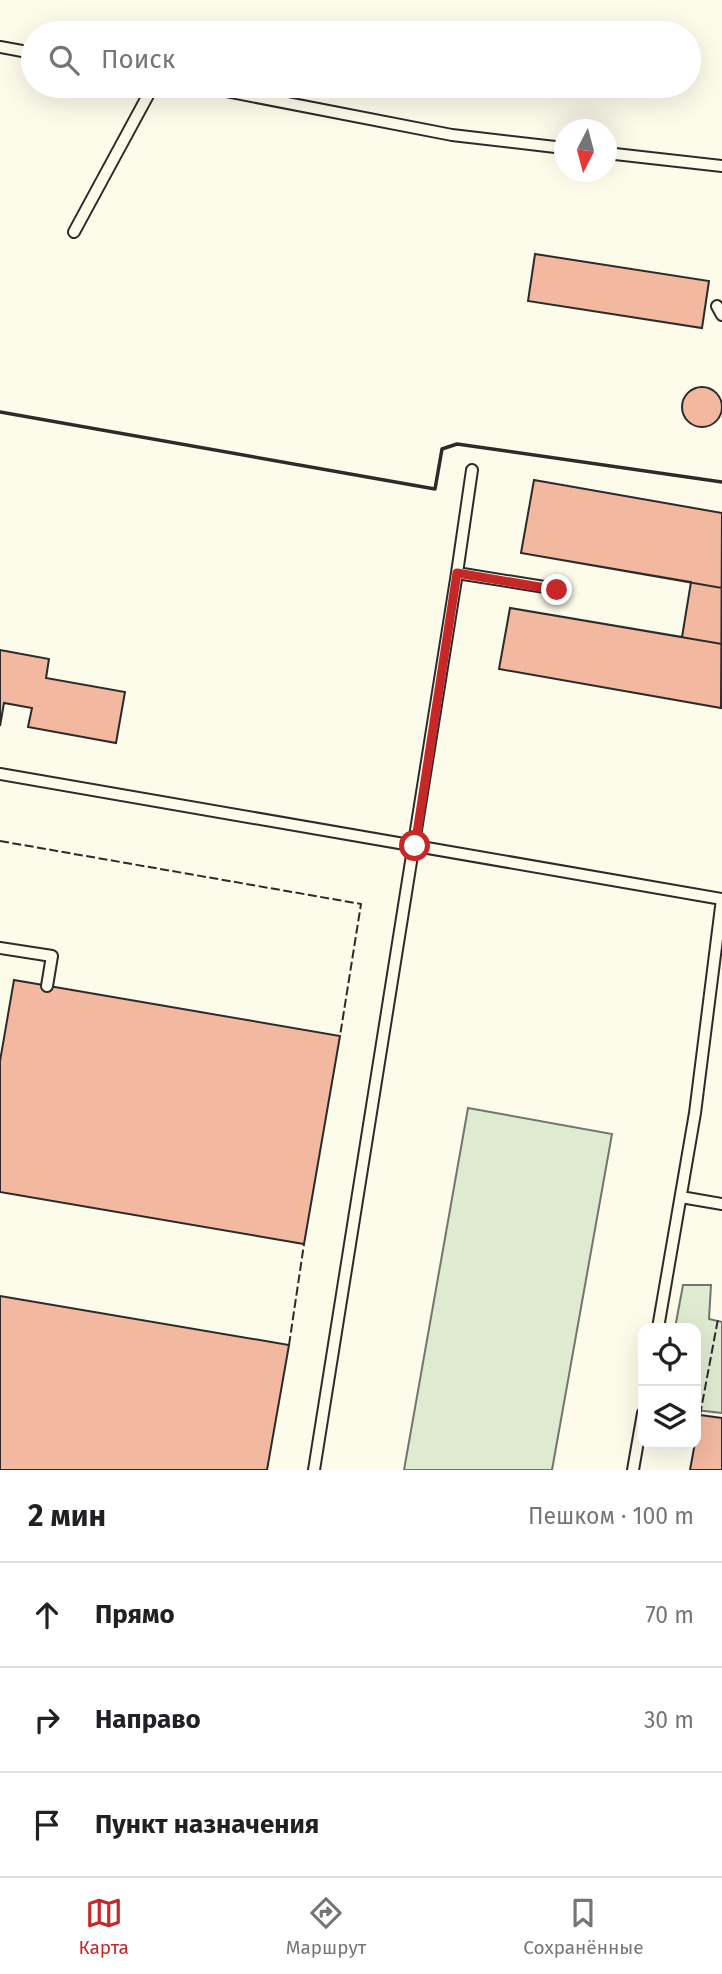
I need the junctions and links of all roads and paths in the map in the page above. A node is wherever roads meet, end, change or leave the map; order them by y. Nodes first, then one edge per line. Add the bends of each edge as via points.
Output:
1 (0, 47) edge
2 (21, 51) edge
3 (147, 98) edge
4 (262, 98) edge
5 (554, 147) edge
6 (617, 154) edge
7 (722, 166) edge
8 (74, 232) dead end
9 (472, 470) dead end
10 (457, 573) junction
11 (557, 590) dead end
12 (0, 774) edge
13 (415, 846) junction
14 (722, 899) edge
15 (0, 948) edge
16 (47, 986) dead end
17 (681, 1197) junction
18 (722, 1204) edge
19 (659, 1323) edge
20 (638, 1442) edge
21 (314, 1470) edge
22 (633, 1470) edge

1 - 2 lane
3 - 8 lane
4 - 5 lane via 452,135
6 - 7 lane
9 - 10 lane
10 - 11 lane
10 - 13 lane
12 - 13 lane
13 - 14 lane
13 - 21 lane
14 - 17 lane
15 - 16 lane via 52,956
17 - 18 lane
17 - 19 lane
20 - 22 lane

